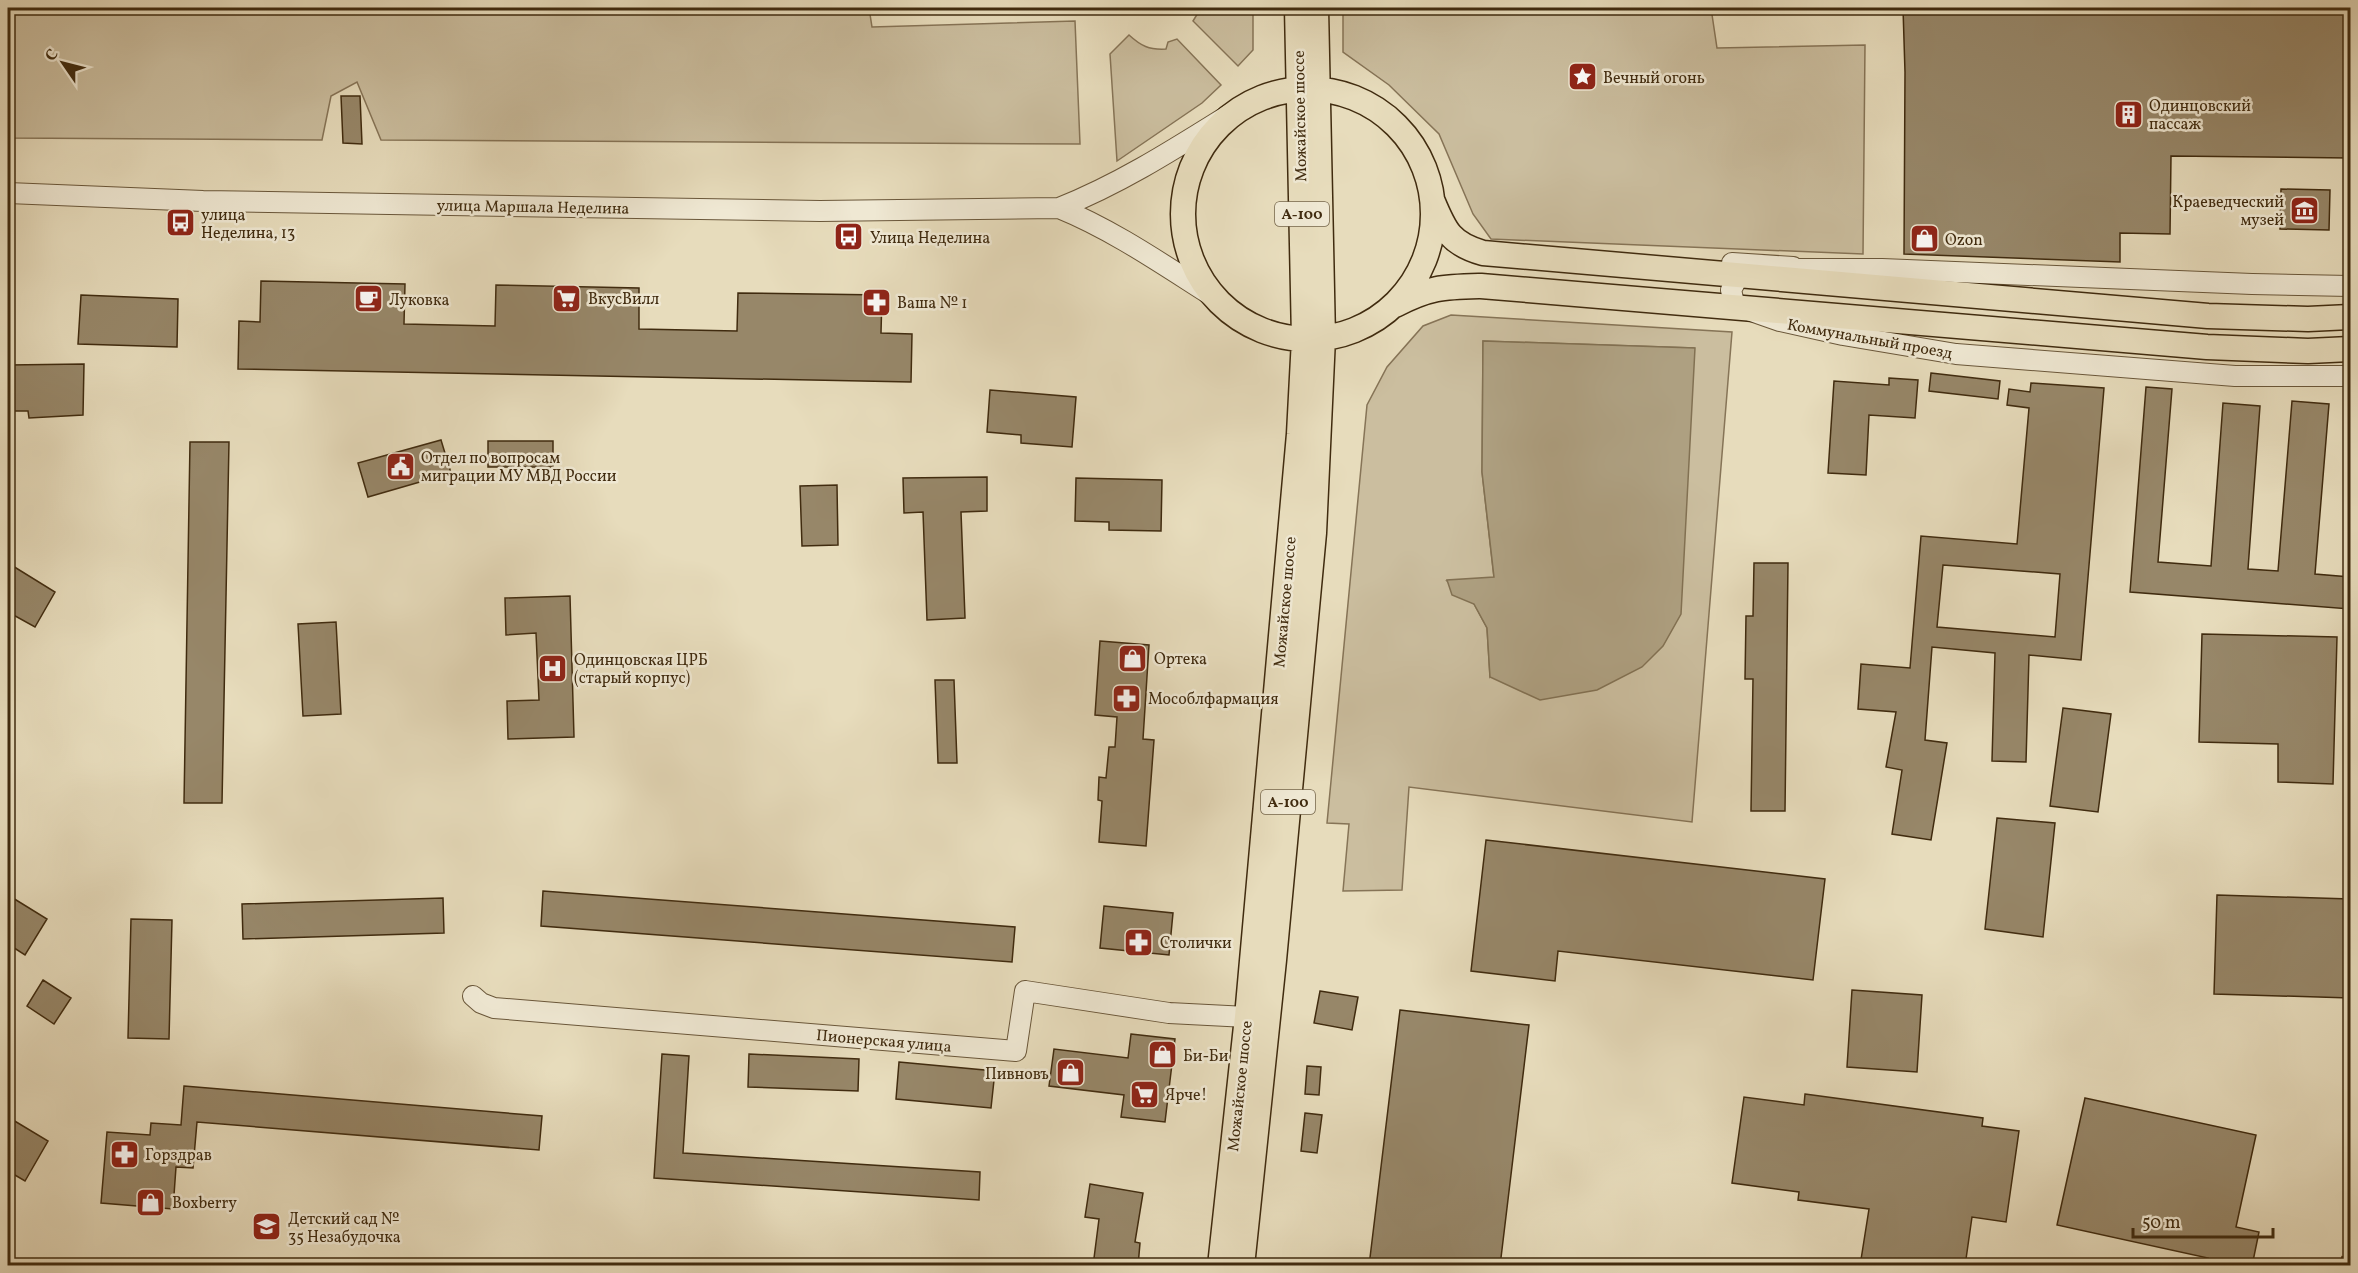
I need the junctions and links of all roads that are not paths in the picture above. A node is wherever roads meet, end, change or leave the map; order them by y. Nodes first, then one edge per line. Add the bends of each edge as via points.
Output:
1 (1297, 8) edge
2 (1316, 8) edge
3 (1309, 89) junction
4 (1232, 113) junction
5 (8, 194) edge
6 (1433, 202) junction
7 (1059, 208) junction
8 (1638, 266) junction
9 (1810, 269) junction
10 (1706, 271) junction
11 (1750, 275) junction
12 (2350, 286) edge
13 (1211, 295) junction
14 (1635, 300) junction
15 (1395, 305) junction
16 (1746, 309) junction
17 (2350, 317) edge
18 (1314, 339) junction
19 (2350, 349) edge
20 (2350, 376) edge
21 (473, 996) dead end
22 (1247, 1017) junction
23 (1220, 1266) edge
24 (1242, 1266) edge

1 - 3 main road, Можайское шоссе / А-100
2 - 3 main road, Можайское шоссе / А-100
3 - 4 main road via 1268,94
3 - 6 main road via 1345,93 1378,109 1406,134 1425,166
3 - 18 main road, Можайское шоссе / А-100
4 - 7 street via 1155,161
4 - 13 main road via 1208,137 1196,157 1182,200 1183,234 1193,267
5 - 7 street, улица Маршала Неделина via 820,211
6 - 8 main road via 1445,230 1468,249
6 - 15 main road via 1433,231 1426,258
7 - 13 street via 1131,245
8 - 9 street via 1656,257
8 - 10 main road
8 - 14 street via 1630,285
9 - 10 street
9 - 12 street
10 - 11 main road
11 - 16 street via 1737,279 1731,290 1734,303
11 - 17 main road via 2208,316
13 - 18 main road via 1258,330 1286,338
14 - 15 main road, Коммунальный проезд via 1481,286 1441,287
14 - 16 main road, Коммунальный проезд
15 - 18 main road via 1371,323 1344,335
16 - 19 main road via 2207,347
16 - 20 street, Коммунальный проезд via 1843,335 1956,354 2235,376
18 - 22 main road, Можайское шоссе / А-100 via 1299,434
18 - 24 main road, Можайское шоссе / А-100 via 1314,533
21 - 22 street, Пионерская улица via 494,1008 1016,1051 1025,991 1169,1013
22 - 23 main road, Можайское шоссе / А-100

